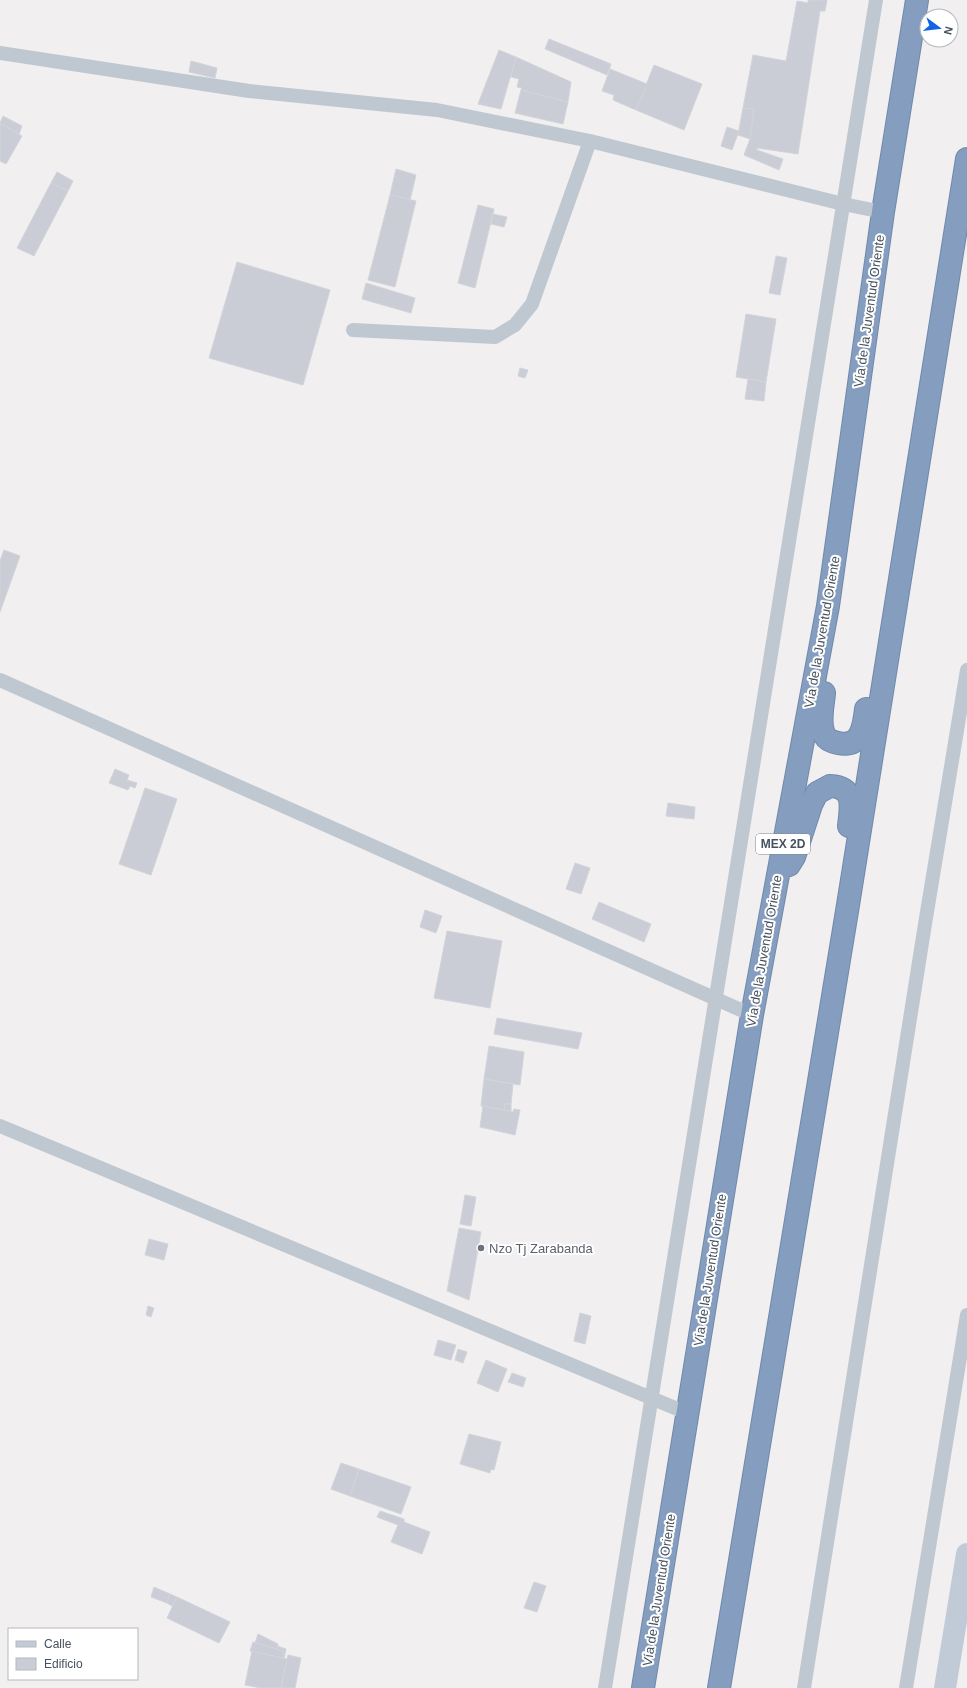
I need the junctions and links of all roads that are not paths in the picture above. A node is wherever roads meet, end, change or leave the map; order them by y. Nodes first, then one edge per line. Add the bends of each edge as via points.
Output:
1 (876, 0) edge
2 (917, 0) edge
3 (0, 53) edge
4 (590, 141) junction
5 (967, 159) edge
6 (843, 204) junction
7 (882, 212) junction
8 (353, 330) dead end
9 (828, 606) junction
10 (894, 615) junction
11 (967, 670) edge
12 (0, 680) edge
13 (774, 895) junction
14 (848, 905) junction
15 (716, 999) junction
16 (752, 1014) junction
17 (0, 1126) edge
18 (967, 1315) edge
19 (652, 1397) junction
20 (687, 1413) junction
21 (967, 1554) edge
22 (605, 1688) edge
23 (643, 1688) edge
24 (719, 1688) edge
25 (804, 1688) edge
26 (906, 1688) edge
27 (945, 1688) edge

1 - 6 lane
2 - 7 highway, Vía de la Juventud Oriente / MEX 2D
3 - 4 lane via 250,90 437,110
4 - 6 lane
4 - 8 lane via 532,304 515,325 495,337
5 - 10 highway
6 - 7 lane
6 - 15 lane
7 - 9 highway, Vía de la Juventud Oriente / MEX 2D
9 - 10 highway via 830,633 822,724 825,736 839,744 850,744 860,737 879,639
9 - 13 highway, Vía de la Juventud Oriente / MEX 2D
10 - 14 highway
11 - 25 lane
12 - 15 lane
13 - 14 highway via 794,857 817,793 830,786 836,786 845,790 850,796 851,803 847,848
13 - 16 highway, Vía de la Juventud Oriente / MEX 2D
14 - 24 highway
15 - 16 lane
15 - 19 lane
16 - 20 highway, Vía de la Juventud Oriente / MEX 2D
17 - 19 lane
18 - 26 lane
19 - 20 lane
19 - 22 lane
20 - 23 highway, Vía de la Juventud Oriente / MEX 2D
21 - 27 main road

